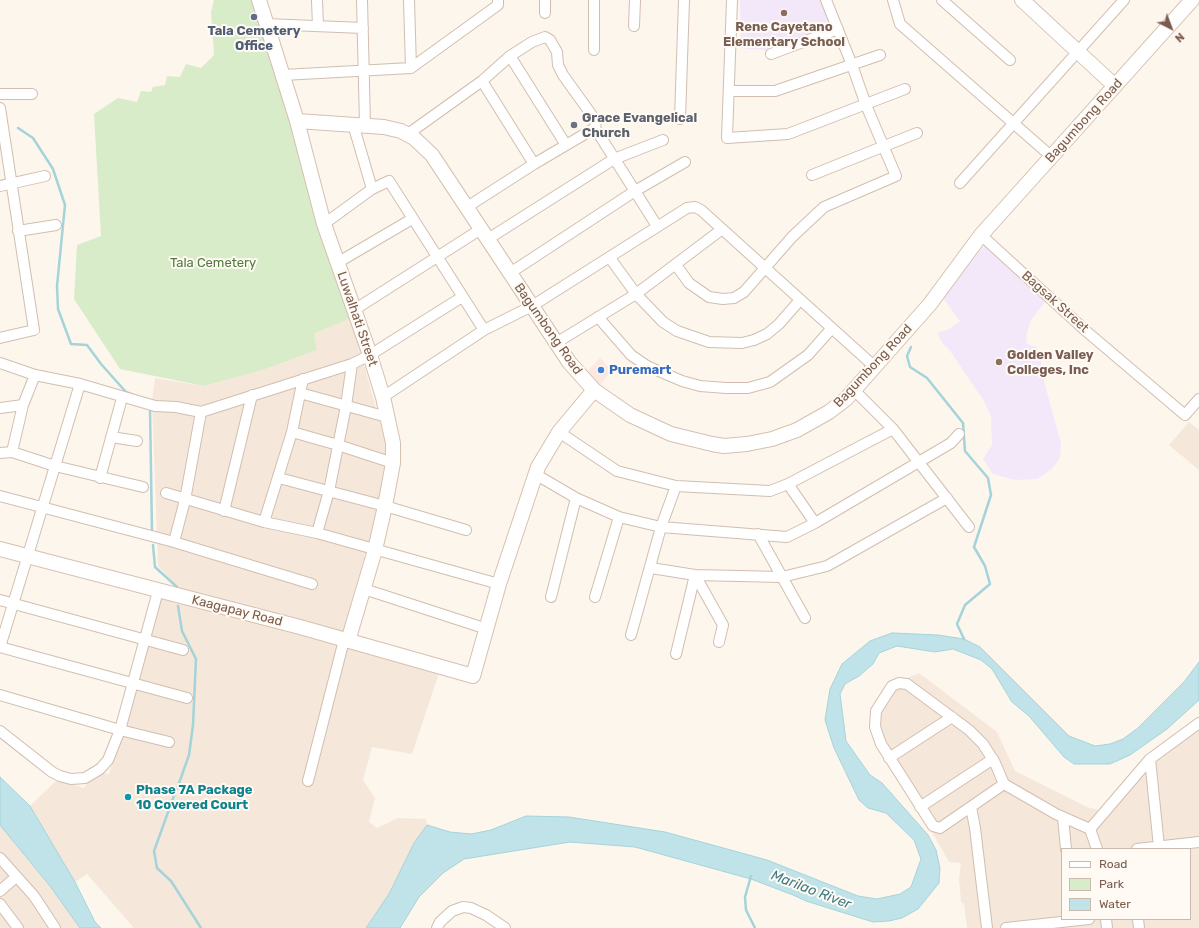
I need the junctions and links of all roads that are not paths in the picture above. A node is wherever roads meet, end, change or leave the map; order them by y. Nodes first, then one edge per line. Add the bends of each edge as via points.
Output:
1 (259, 0) edge
2 (317, 0) edge
3 (362, 0) edge
4 (409, 0) edge
5 (498, 0) edge
6 (545, 0) edge
7 (594, 0) edge
8 (635, 0) edge
9 (684, 0) edge
10 (732, 0) edge
11 (826, 0) edge
12 (893, 0) edge
13 (942, 0) edge
14 (1022, 0) edge
15 (1124, 0) edge
16 (1192, 0) edge
17 (545, 13) dead end
18 (266, 24) junction
19 (318, 26) junction
20 (634, 26) dead end
21 (363, 28) junction
22 (838, 29) junction
23 (594, 50) dead end
24 (1078, 52) junction
25 (772, 54) dead end
26 (510, 56) junction
27 (880, 56) dead end
28 (1010, 60) dead end
29 (852, 65) junction
30 (411, 68) junction
31 (363, 71) junction
32 (282, 75) junction
33 (482, 81) junction
34 (1115, 86) junction
35 (905, 89) dead end
36 (729, 91) junction
37 (0, 94) edge
38 (32, 94) dead end
39 (866, 105) junction
40 (0, 108) edge
41 (680, 118) dead end
42 (297, 121) junction
43 (1012, 124) junction
44 (359, 125) junction
45 (595, 128) junction
46 (917, 133) dead end
47 (408, 134) junction
48 (663, 140) dead end
49 (566, 145) junction
50 (884, 146) junction
51 (1052, 158) junction
52 (614, 159) junction
53 (685, 162) dead end
54 (534, 164) junction
55 (45, 176) dead end
56 (812, 176) dead end
57 (960, 183) dead end
58 (10, 184) junction
59 (0, 186) edge
60 (372, 189) junction
61 (635, 191) junction
62 (467, 207) junction
63 (412, 219) junction
64 (56, 224) dead end
65 (324, 224) junction
66 (658, 226) junction
67 (721, 230) junction
68 (18, 232) junction
69 (484, 234) junction
70 (981, 235) junction
71 (436, 256) junction
72 (610, 258) junction
73 (338, 263) junction
74 (676, 265) junction
75 (765, 269) junction
76 (510, 274) junction
77 (636, 294) junction
78 (462, 297) junction
79 (800, 300) junction
80 (532, 306) junction
81 (354, 310) junction
82 (598, 317) junction
83 (832, 328) junction
84 (484, 330) junction
85 (0, 338) edge
86 (556, 343) junction
87 (370, 355) junction
88 (0, 363) edge
89 (352, 364) junction
90 (875, 368) junction
91 (35, 375) junction
92 (303, 380) junction
93 (80, 384) junction
94 (594, 390) junction
95 (854, 390) junction
96 (300, 393) junction
97 (252, 395) junction
98 (122, 398) junction
99 (382, 398) junction
100 (1199, 399) edge
101 (23, 405) junction
102 (346, 406) junction
103 (0, 408) edge
104 (201, 412) junction
105 (387, 417) junction
106 (893, 429) junction
107 (292, 432) junction
108 (559, 432) junction
109 (959, 434) dead end
110 (112, 437) junction
111 (137, 441) dead end
112 (338, 445) junction
113 (12, 452) junction
114 (0, 453) edge
115 (919, 462) junction
116 (393, 463) junction
117 (55, 466) junction
118 (535, 474) junction
119 (100, 478) junction
120 (279, 478) junction
121 (788, 484) junction
122 (676, 486) junction
123 (143, 487) dead end
124 (329, 491) junction
125 (166, 493) dead end
126 (0, 496) edge
127 (576, 498) junction
128 (947, 498) junction
129 (185, 500) junction
130 (385, 506) junction
131 (42, 508) junction
132 (224, 510) junction
133 (620, 516) junction
134 (264, 522) junction
135 (815, 523) junction
136 (662, 527) junction
137 (968, 527) dead end
138 (466, 530) dead end
139 (317, 533) junction
140 (758, 534) junction
141 (174, 542) junction
142 (0, 548) edge
143 (375, 550) junction
144 (28, 556) junction
145 (651, 568) junction
146 (694, 575) junction
147 (782, 577) junction
148 (312, 584) dead end
149 (499, 584) junction
150 (364, 589) junction
151 (158, 591) junction
152 (551, 597) dead end
153 (595, 597) dead end
154 (0, 600) edge
155 (13, 604) junction
156 (805, 618) dead end
157 (487, 629) junction
158 (631, 635) dead end
159 (145, 641) junction
160 (346, 641) junction
161 (719, 642) dead end
162 (0, 647) edge
163 (183, 650) dead end
164 (676, 654) dead end
165 (134, 684) junction
166 (0, 696) edge
167 (187, 698) dead end
168 (952, 717) junction
169 (1199, 723) edge
170 (120, 730) junction
171 (0, 731) edge
172 (169, 742) dead end
173 (889, 758) junction
174 (993, 759) junction
175 (1150, 759) junction
176 (308, 781) dead end
177 (1004, 784) junction
178 (920, 807) junction
179 (971, 807) junction
180 (1063, 817) junction
181 (1090, 829) junction
182 (1199, 842) edge
183 (1159, 846) junction
184 (1066, 848) edge
185 (1097, 848) edge
186 (1144, 848) edge
187 (0, 858) edge
188 (16, 877) junction
189 (0, 891) edge
190 (0, 904) edge
191 (1072, 920) edge
192 (18, 928) edge
193 (55, 928) edge
194 (437, 928) edge
195 (505, 928) edge
196 (987, 928) edge
197 (1006, 928) edge

1 - 18 street, Luwalhati Street
2 - 19 street
3 - 21 street
4 - 30 street
5 - 30 street via 498,6
6 - 17 street
7 - 23 street
8 - 20 street
9 - 41 street
10 - 36 street
11 - 22 street
12 - 43 street via 900,24
13 - 28 street
14 - 24 street
15 - 24 street
16 - 34 street, Bagumbong Road
18 - 19 street
18 - 32 street, Luwalhati Street
19 - 21 street
21 - 31 street
22 - 25 street
22 - 29 street
24 - 34 street
24 - 43 street
26 - 33 street
26 - 45 street via 532,42 545,37 550,40 557,52 558,66 596,122
26 - 49 street
27 - 29 street
29 - 36 street via 775,91
29 - 39 street
30 - 31 street
31 - 32 street
31 - 44 street
32 - 42 street, Luwalhati Street
33 - 47 street
33 - 54 street
34 - 51 street, Bagumbong Road
35 - 39 street
36 - 39 street via 727,138 788,134
37 - 38 street
39 - 50 street
40 - 58 street
42 - 44 street, Bagumbong Road
42 - 65 street, Luwalhati Street
43 - 51 street
43 - 57 street
44 - 47 street, Bagumbong Road via 388,128
44 - 60 street
45 - 49 street
45 - 52 street
46 - 50 street
47 - 62 street, Bagumbong Road via 426,148
48 - 52 street
49 - 54 street
50 - 56 street
50 - 75 street via 896,176 824,207 792,237
51 - 70 street, Bagumbong Road
52 - 61 street
52 - 69 street
53 - 61 street
54 - 62 street
55 - 58 street
58 - 59 street
58 - 68 street
60 - 63 street via 389,181
60 - 65 street
61 - 66 street
61 - 76 street
62 - 69 street, Bagumbong Road
63 - 71 street
63 - 73 street
64 - 68 street
65 - 73 street, Luwalhati Street
66 - 67 street via 687,208 695,207
66 - 72 street
67 - 74 street
67 - 75 street
68 - 85 street via 34,330
69 - 71 street
69 - 76 street, Bagumbong Road
70 - 90 street, Bagumbong Road via 930,304
70 - 100 street, Bagsak Street via 1185,415
71 - 78 street
71 - 81 street
72 - 77 street
72 - 80 street
73 - 81 street, Luwalhati Street
74 - 75 street via 699,292 723,299 734,298 744,292
74 - 77 street
75 - 79 street
76 - 80 street, Bagumbong Road
77 - 79 street via 663,322 677,331 710,342 727,343 754,340 767,334
77 - 82 street
78 - 84 street
78 - 87 street
79 - 83 street
80 - 84 street
80 - 86 street, Bagumbong Road
81 - 87 street, Luwalhati Street
82 - 83 street via 631,354 647,366 682,381 700,386 726,388 748,388 770,382 808,355
82 - 86 street
83 - 90 street
84 - 99 street
86 - 94 street, Bagumbong Road via 575,370
87 - 89 street
87 - 99 street, Luwalhati Street
88 - 91 street
89 - 92 street
89 - 102 street
90 - 95 street, Bagumbong Road
91 - 93 street
91 - 101 street
92 - 96 street
92 - 97 street
93 - 98 street
93 - 117 street
94 - 95 street, Bagumbong Road via 630,415 659,429 687,439 724,446 762,441 797,430 829,412
94 - 108 street
95 - 106 street
96 - 102 street
96 - 107 street
97 - 104 street
97 - 132 street
98 - 104 street via 155,406
98 - 110 street
99 - 105 street, Luwalhati Street
101 - 103 street
101 - 113 street
102 - 105 street
102 - 112 street
104 - 129 street
105 - 116 street, Luwalhati Street via 393,443
106 - 115 street
106 - 121 street
107 - 112 street
107 - 120 street
108 - 118 street
108 - 122 street via 617,471
109 - 115 street via 951,444
110 - 111 street
110 - 119 street
112 - 116 street
112 - 124 street
113 - 114 street
113 - 117 street
115 - 128 street
115 - 135 street
116 - 130 street, Luwalhati Street
117 - 119 street
117 - 131 street
118 - 127 street
118 - 149 street
119 - 123 street
120 - 124 street
120 - 134 street
121 - 122 street via 770,491
121 - 135 street
122 - 136 street
124 - 130 street
124 - 139 street
125 - 129 street
126 - 131 street
127 - 133 street
127 - 152 street
128 - 137 street
128 - 147 street via 827,566
129 - 132 street
129 - 141 street
130 - 138 street
130 - 143 street, Luwalhati Street
131 - 141 street
131 - 144 street
132 - 134 street
133 - 136 street
133 - 153 street
134 - 139 street
135 - 140 street via 787,537
136 - 140 street
136 - 145 street
139 - 143 street
140 - 147 street
141 - 148 street
142 - 144 street, Kaagapay Road
143 - 149 street
143 - 150 street, Luwalhati Street
144 - 151 street, Kaagapay Road
144 - 155 street
145 - 146 street
145 - 158 street
146 - 147 street
146 - 161 street via 723,625
146 - 164 street
147 - 156 street
149 - 157 street
150 - 157 street
150 - 160 street, Luwalhati Street
151 - 159 street
151 - 160 street, Kaagapay Road
154 - 155 street
155 - 159 street
155 - 162 street
157 - 160 street, Kaagapay Road via 473,676
159 - 163 street
159 - 165 street
160 - 176 street
162 - 165 street
165 - 167 street
165 - 170 street
166 - 170 street
168 - 173 street
168 - 173 street via 907,684 899,683 892,686 876,710 875,727
168 - 174 street via 983,744
169 - 175 street
170 - 171 street via 108,760 100,769 85,778 71,779 52,772
170 - 172 street
173 - 178 street
174 - 177 street
174 - 178 street
175 - 181 street
175 - 183 street
177 - 179 street
177 - 180 street
178 - 179 street via 933,826 940,828
179 - 196 street
180 - 181 street
180 - 184 street
181 - 185 street
182 - 183 street
183 - 186 street
187 - 188 street
188 - 189 street
188 - 193 street via 34,896
190 - 192 street
191 - 197 street
194 - 195 street via 452,911 463,907 486,915

